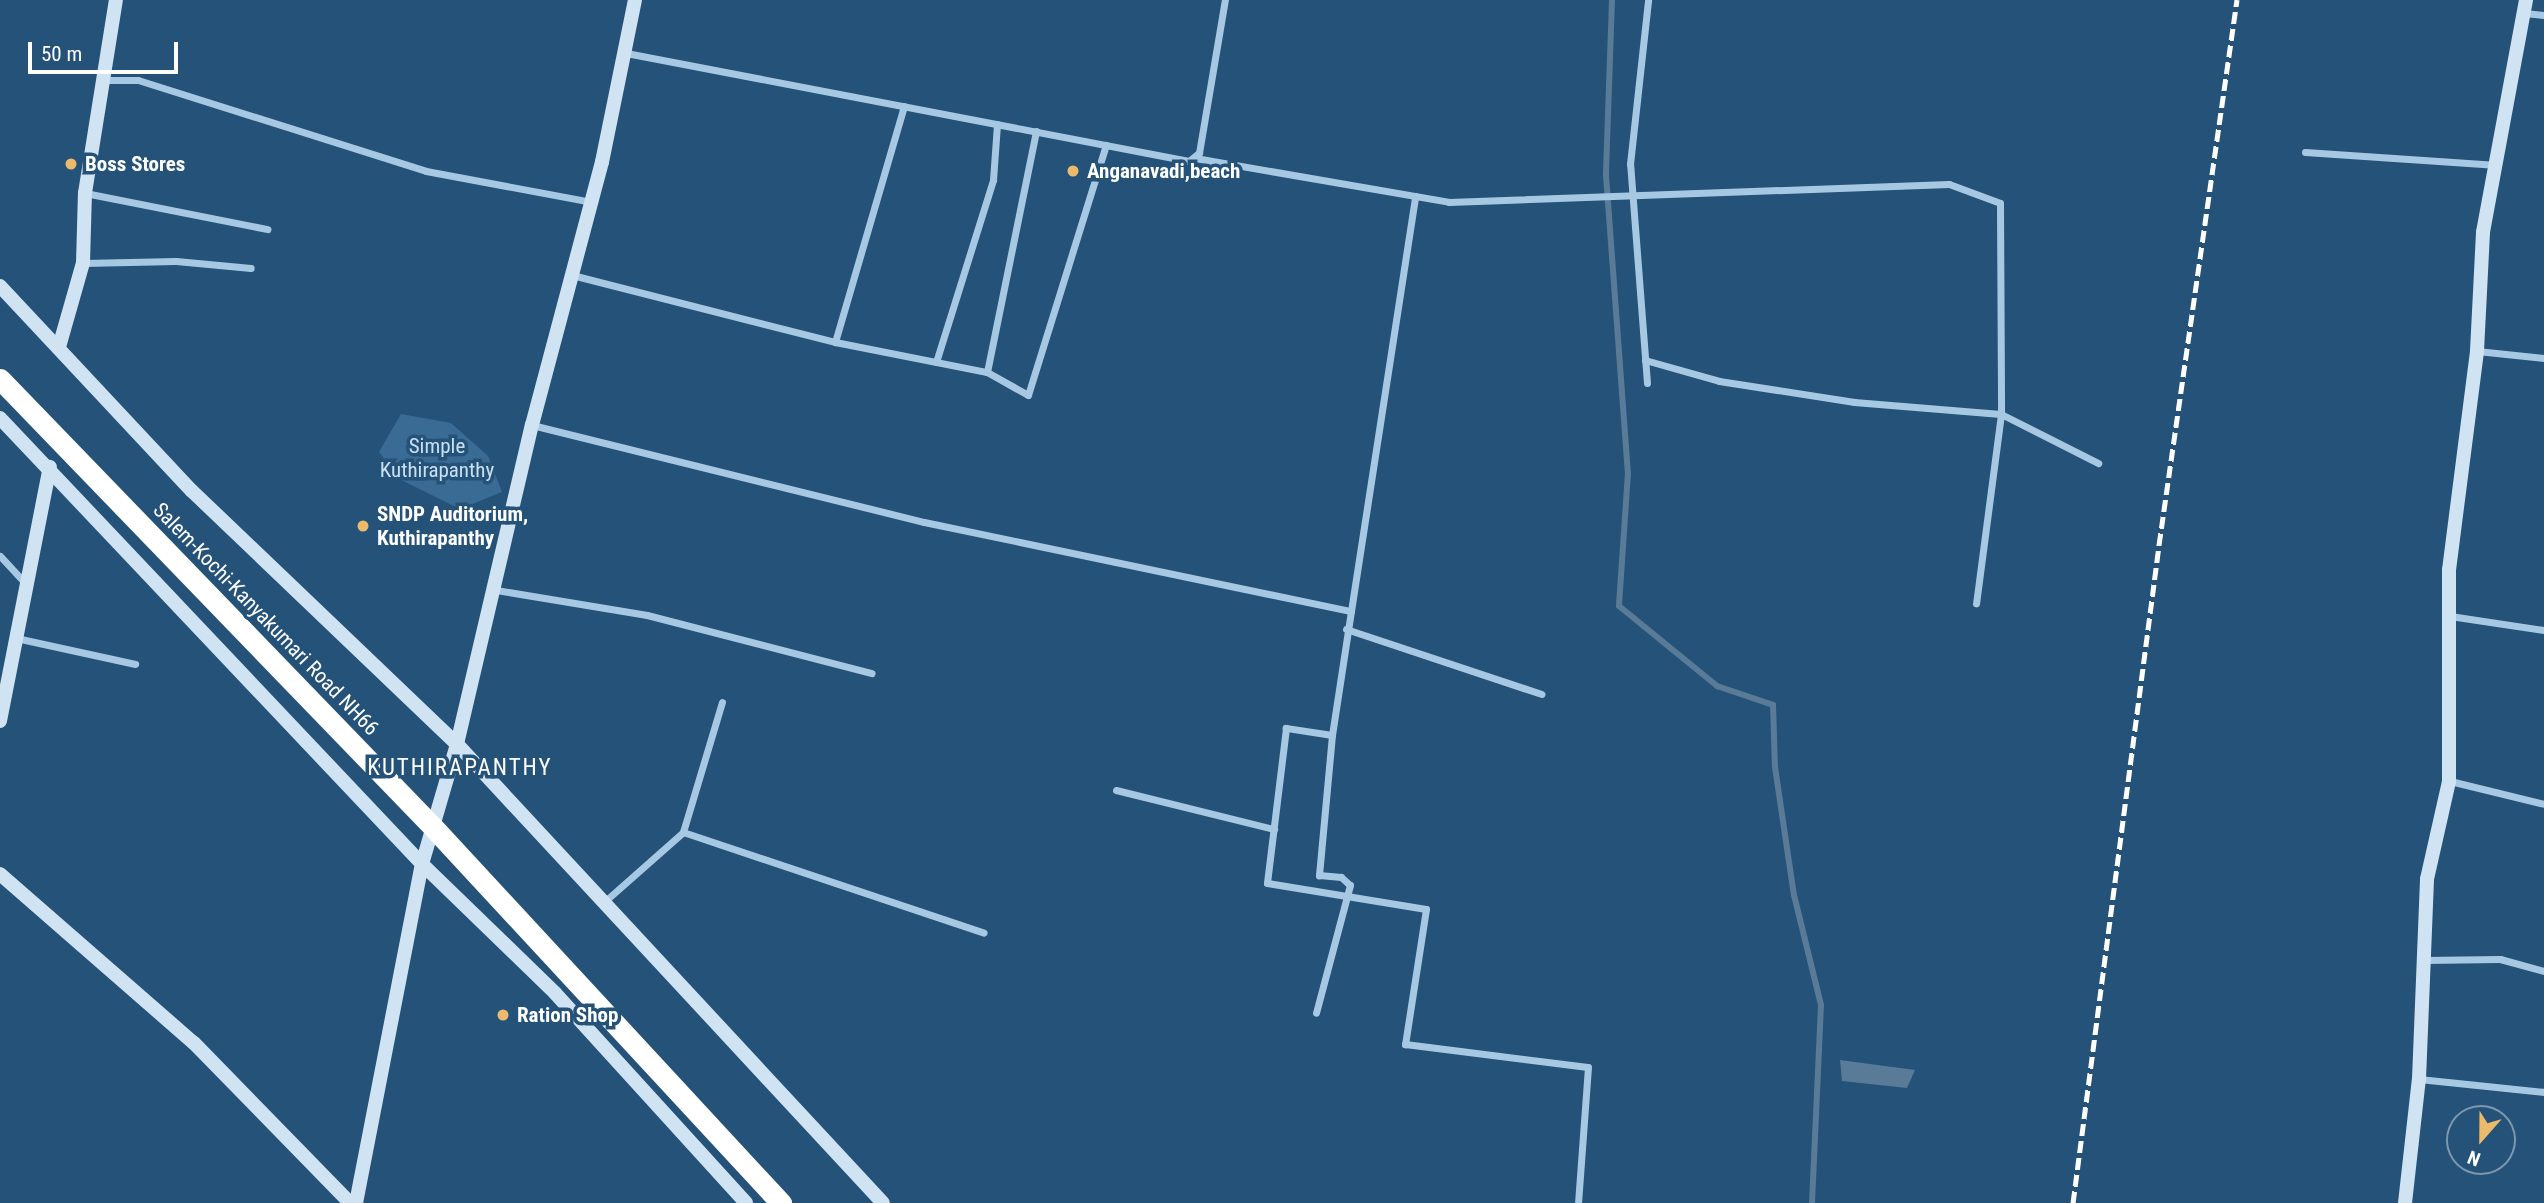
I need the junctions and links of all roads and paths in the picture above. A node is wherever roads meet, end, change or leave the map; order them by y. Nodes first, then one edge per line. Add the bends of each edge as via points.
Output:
1 (116, 0) edge
2 (635, 0) edge
3 (1225, 0) edge
4 (1648, 0) edge
5 (2525, 6) edge
6 (2544, 15) edge
7 (626, 53) junction
8 (103, 80) junction
9 (904, 106) junction
10 (997, 124) junction
11 (1036, 131) junction
12 (1106, 145) junction
13 (2305, 152) dead end
14 (1195, 158) junction
15 (2494, 165) junction
16 (85, 193) junction
17 (1632, 194) junction
18 (1415, 196) junction
19 (592, 202) junction
20 (267, 229) dead end
21 (83, 263) junction
22 (251, 268) dead end
23 (572, 275) junction
24 (0, 286) edge
25 (835, 342) junction
26 (59, 347) junction
27 (2477, 351) junction
28 (2544, 358) edge
29 (1645, 360) junction
30 (936, 362) junction
31 (986, 372) junction
32 (0, 379) edge
33 (1647, 383) dead end
34 (2001, 414) junction
35 (0, 418) edge
36 (532, 425) junction
37 (2098, 463) dead end
38 (50, 467) junction
39 (0, 556) edge
40 (26, 584) junction
41 (496, 590) junction
42 (1976, 603) dead end
43 (1351, 611) junction
44 (2449, 616) junction
45 (1346, 629) junction
46 (2544, 630) edge
47 (16, 638) junction
48 (135, 664) dead end
49 (872, 673) dead end
50 (1541, 694) dead end
51 (722, 702) dead end
52 (0, 721) edge
53 (1332, 735) junction
54 (457, 744) junction
55 (2449, 780) junction
56 (1116, 790) dead end
57 (2544, 804) edge
58 (1274, 828) junction
59 (683, 832) junction
60 (422, 864) junction
61 (0, 874) edge
62 (1347, 897) junction
63 (604, 902) junction
64 (984, 933) dead end
65 (2423, 960) junction
66 (2544, 971) edge
67 (1316, 1013) dead end
68 (2418, 1079) junction
69 (2544, 1092) edge
70 (350, 1203) edge
71 (356, 1203) edge
72 (746, 1203) edge
73 (781, 1203) edge
74 (883, 1203) edge
75 (1578, 1203) edge
76 (2405, 1203) edge

1 - 8 street
2 - 7 street
3 - 14 street
4 - 17 street via 1630,164
5 - 6 street
5 - 15 street
7 - 9 street
7 - 19 street
8 - 16 street
8 - 19 street via 138,80 425,171
9 - 10 street
9 - 25 street
10 - 11 street
10 - 30 street via 993,180
11 - 12 street
11 - 31 street
12 - 14 street via 1189,161
12 - 31 street via 1028,395
13 - 15 street
14 - 18 street
15 - 27 street via 2483,232
16 - 20 street
16 - 21 street
17 - 18 street via 1449,202
17 - 29 street
17 - 34 street via 1949,184 2000,204
18 - 43 street
19 - 23 street
21 - 22 street via 176,261
21 - 26 street
23 - 25 street
23 - 36 street
24 - 26 street
25 - 30 street
26 - 54 street via 192,491
27 - 28 street
27 - 44 street via 2449,570
29 - 33 street
29 - 34 street via 1719,381 1853,402
30 - 31 street
32 - 73 highway, Salem-Kochi-Kanyakumari Road NH66, bridge via 432,826
34 - 37 street
34 - 42 street
35 - 38 street
36 - 41 street
36 - 43 street via 924,522
38 - 40 street
38 - 60 street
39 - 40 street
40 - 47 street
41 - 49 street via 647,615
41 - 54 street
43 - 45 street
44 - 46 street
44 - 55 street
45 - 50 street
45 - 53 street
47 - 48 street
47 - 52 street
51 - 59 street
53 - 58 street via 1286,729
53 - 62 street via 1319,875 1347,880
54 - 60 street
54 - 63 street
55 - 57 street
55 - 65 street via 2427,879
56 - 58 street
58 - 62 street via 1267,883
59 - 63 street
59 - 64 street
60 - 71 street
60 - 72 street via 555,992
61 - 70 street via 194,1043
62 - 67 street
62 - 75 street via 1426,909 1405,1044 1588,1067
63 - 74 street
65 - 66 street via 2500,959
65 - 68 street
68 - 69 street
68 - 76 street

